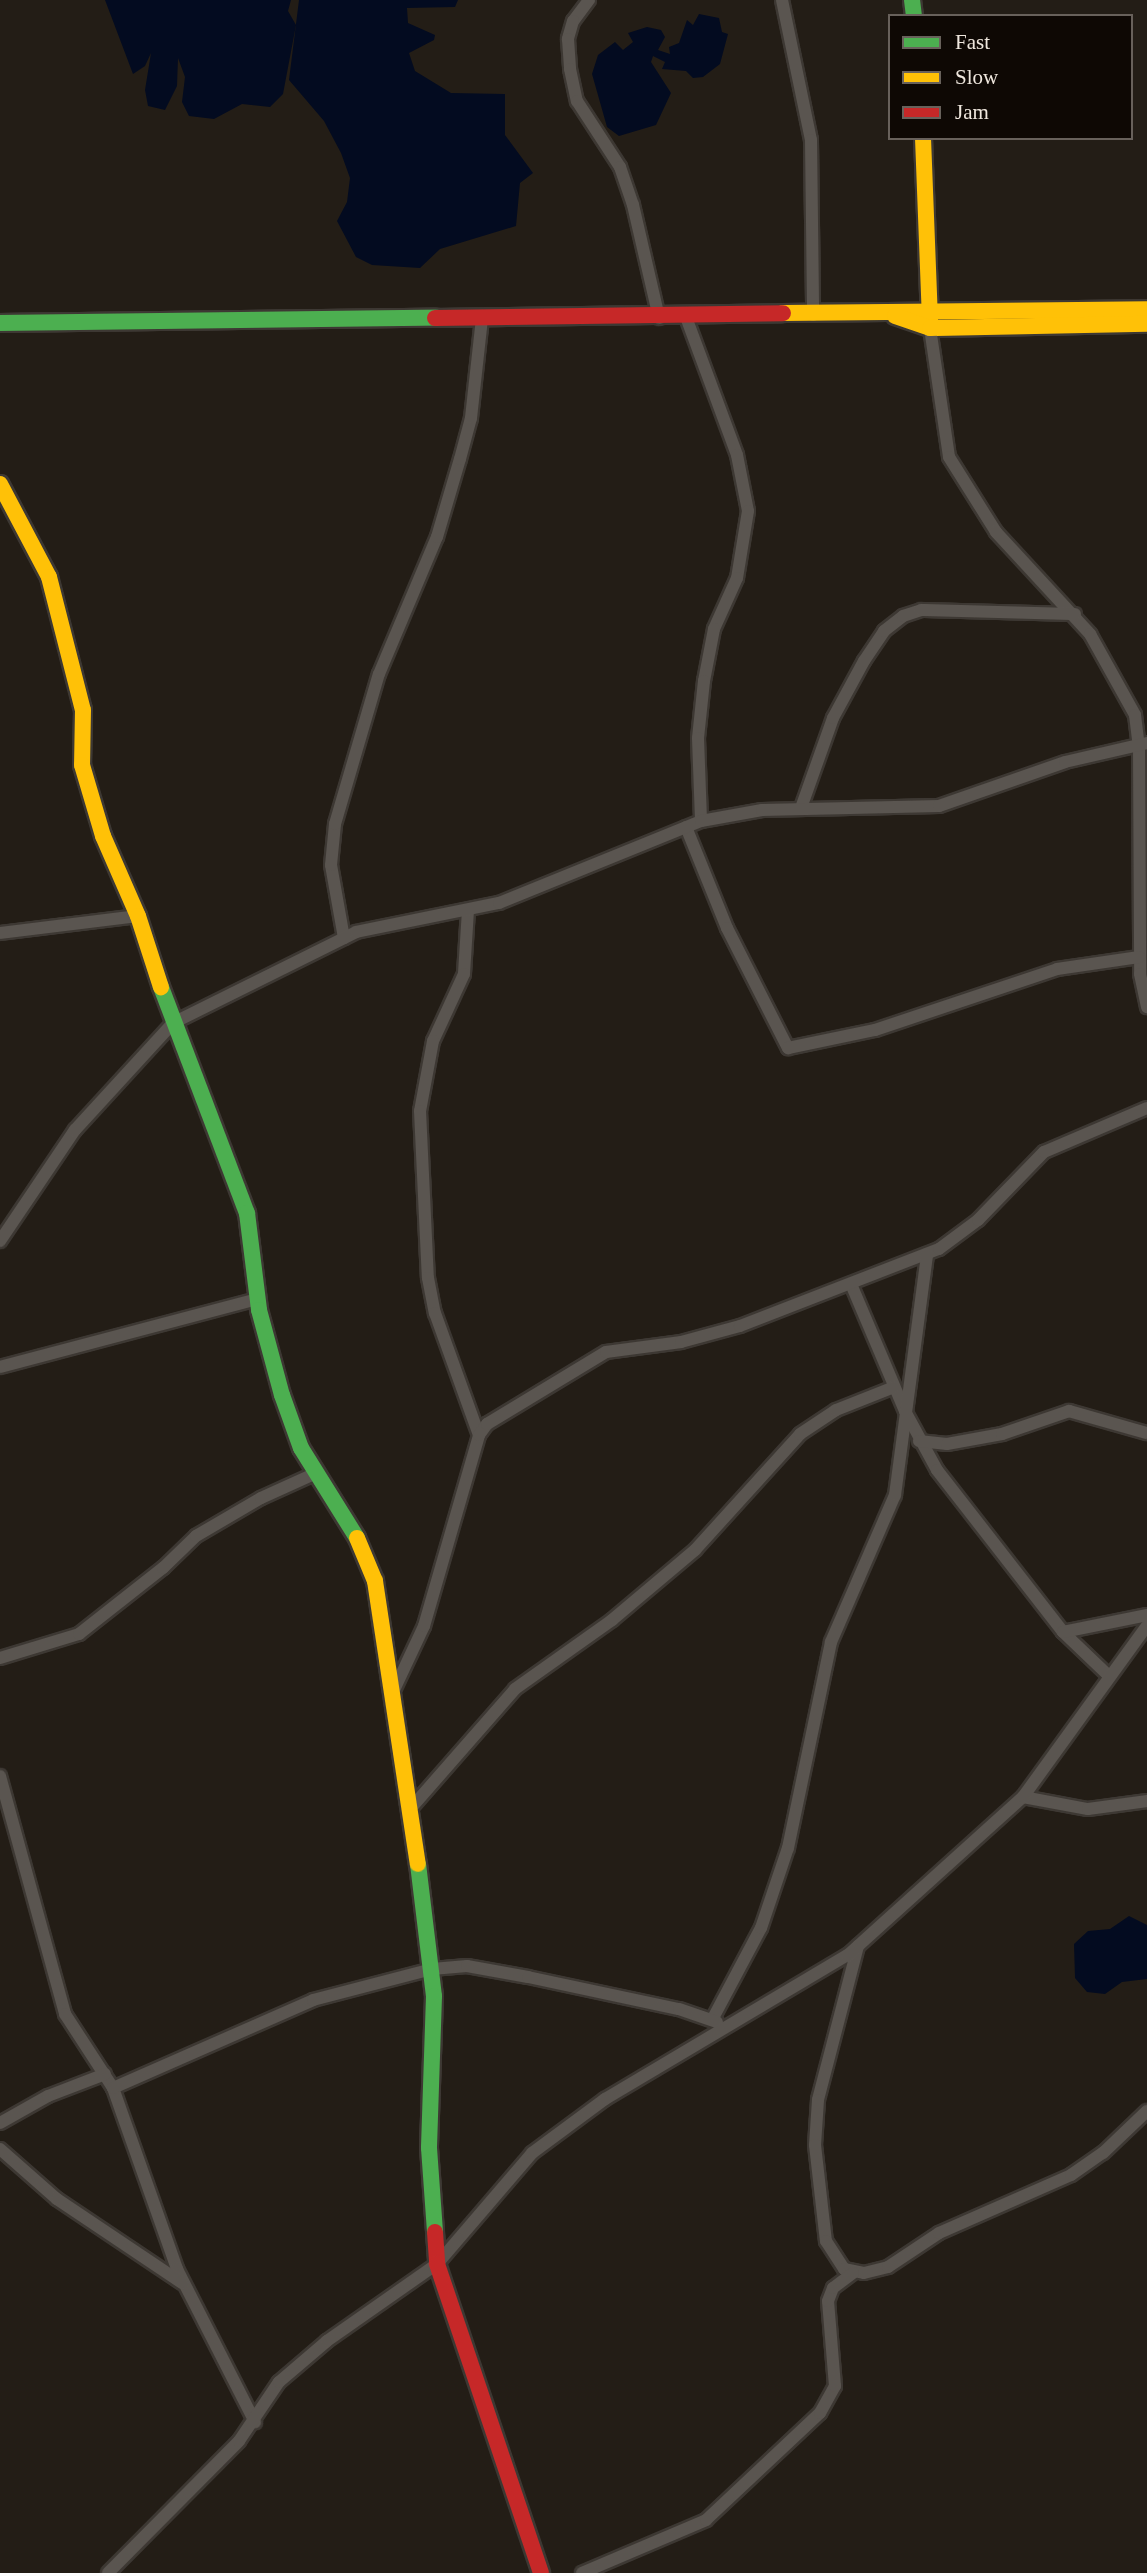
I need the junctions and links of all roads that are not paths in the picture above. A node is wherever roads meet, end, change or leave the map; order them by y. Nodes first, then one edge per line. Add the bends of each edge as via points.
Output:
1 (589, 0) edge
2 (782, 0) edge
3 (923, 140) edge
4 (1147, 309) edge
5 (930, 310) junction
6 (887, 314) junction
7 (813, 315) junction
8 (686, 317) junction
9 (659, 318) junction
10 (482, 319) junction
11 (0, 323) edge
12 (1147, 324) edge
13 (930, 328) junction
14 (0, 484) edge
15 (5, 509) edge
16 (1075, 614) junction
17 (1143, 746) edge
18 (801, 808) junction
19 (701, 821) junction
20 (686, 827) junction
21 (468, 910) junction
22 (138, 916) junction
23 (0, 933) edge
24 (344, 938) junction
25 (1139, 957) junction
26 (1147, 1007) edge
27 (173, 1023) junction
28 (1147, 1108) edge
29 (0, 1241) edge
30 (927, 1254) junction
31 (851, 1284) junction
32 (258, 1299) junction
33 (0, 1367) edge
34 (894, 1387) junction
35 (905, 1411) junction
36 (1147, 1433) edge
37 (480, 1435) junction
38 (919, 1441) junction
39 (316, 1472) junction
40 (1147, 1615) edge
41 (1147, 1626) edge
42 (1063, 1632) junction
43 (0, 1658) edge
44 (1109, 1676) junction
45 (394, 1690) junction
46 (0, 1776) edge
47 (1023, 1797) junction
48 (1147, 1801) edge
49 (411, 1808) junction
50 (858, 1945) junction
51 (432, 1969) junction
52 (712, 2020) junction
53 (726, 2025) junction
54 (104, 2074) junction
55 (113, 2088) junction
56 (1147, 2111) edge
57 (0, 2123) edge
58 (0, 2149) edge
59 (437, 2264) junction
60 (853, 2273) junction
61 (185, 2286) junction
62 (255, 2422) junction
63 (108, 2573) edge
64 (541, 2573) edge
65 (582, 2573) edge

1 - 9 street via 571,30 570,69 577,101 620,167
2 - 7 street via 811,140
3 - 5 street
4 - 5 street
5 - 6 street
5 - 13 street
6 - 7 street
6 - 13 street
7 - 8 street
8 - 9 street
8 - 19 street via 737,455 748,511 737,578 714,629 704,681 698,751
9 - 10 street
10 - 11 street
10 - 24 street via 471,418 460,459 437,537 380,674 335,824 331,865
12 - 13 street
13 - 16 street via 949,457 996,532
14 - 15 street
15 - 22 street via 49,577 83,710 82,765 103,836
16 - 17 street via 1135,715
16 - 18 street via 921,610 903,616 884,631 839,707
17 - 18 street via 1065,762 939,806
17 - 25 street
18 - 19 street
19 - 20 street
20 - 21 street via 562,881
20 - 25 street via 727,928 788,1048 875,1030 1080,963
21 - 24 street via 412,918
21 - 37 street via 464,974 433,1041 420,1111 428,1278 435,1313
22 - 23 street
22 - 27 street
24 - 27 street
25 - 26 street
27 - 29 street via 75,1130
27 - 32 street via 247,1213
28 - 30 street via 1044,1152 978,1220
30 - 31 street
30 - 35 street
31 - 34 street
31 - 37 street via 728,1329 681,1342 606,1352 515,1404 487,1424
32 - 33 street
32 - 39 street via 282,1395 301,1448
34 - 35 street
34 - 49 street via 836,1410 800,1434 695,1550 612,1620 515,1689
35 - 38 street
35 - 52 street via 900,1477 831,1642 788,1848 761,1928
36 - 38 street via 1069,1411 1002,1434 947,1444
37 - 45 street via 424,1626
38 - 42 street
39 - 43 street via 196,1536 163,1569 79,1634
39 - 45 street via 358,1539 375,1581
40 - 42 street via 1112,1626
41 - 44 street
42 - 44 street
44 - 47 street
45 - 49 street
46 - 54 street via 57,1993 65,2014
47 - 48 street via 1088,1809
47 - 50 street
49 - 51 street
50 - 53 street via 792,1991
50 - 60 street via 818,2100 815,2145 826,2241 832,2258
51 - 52 street via 467,1966 528,1977
51 - 55 street via 313,2000
51 - 59 street via 429,2148
52 - 53 street
53 - 59 street via 605,2099 532,2153
54 - 55 street
54 - 57 street via 48,2096
55 - 61 street
56 - 60 street via 1103,2153 1071,2175 939,2233 888,2267
58 - 61 street via 57,2199
59 - 62 street via 327,2341 279,2382
59 - 64 street
60 - 65 street via 834,2288 828,2301 835,2386 820,2413 706,2519
61 - 62 street
62 - 63 street

